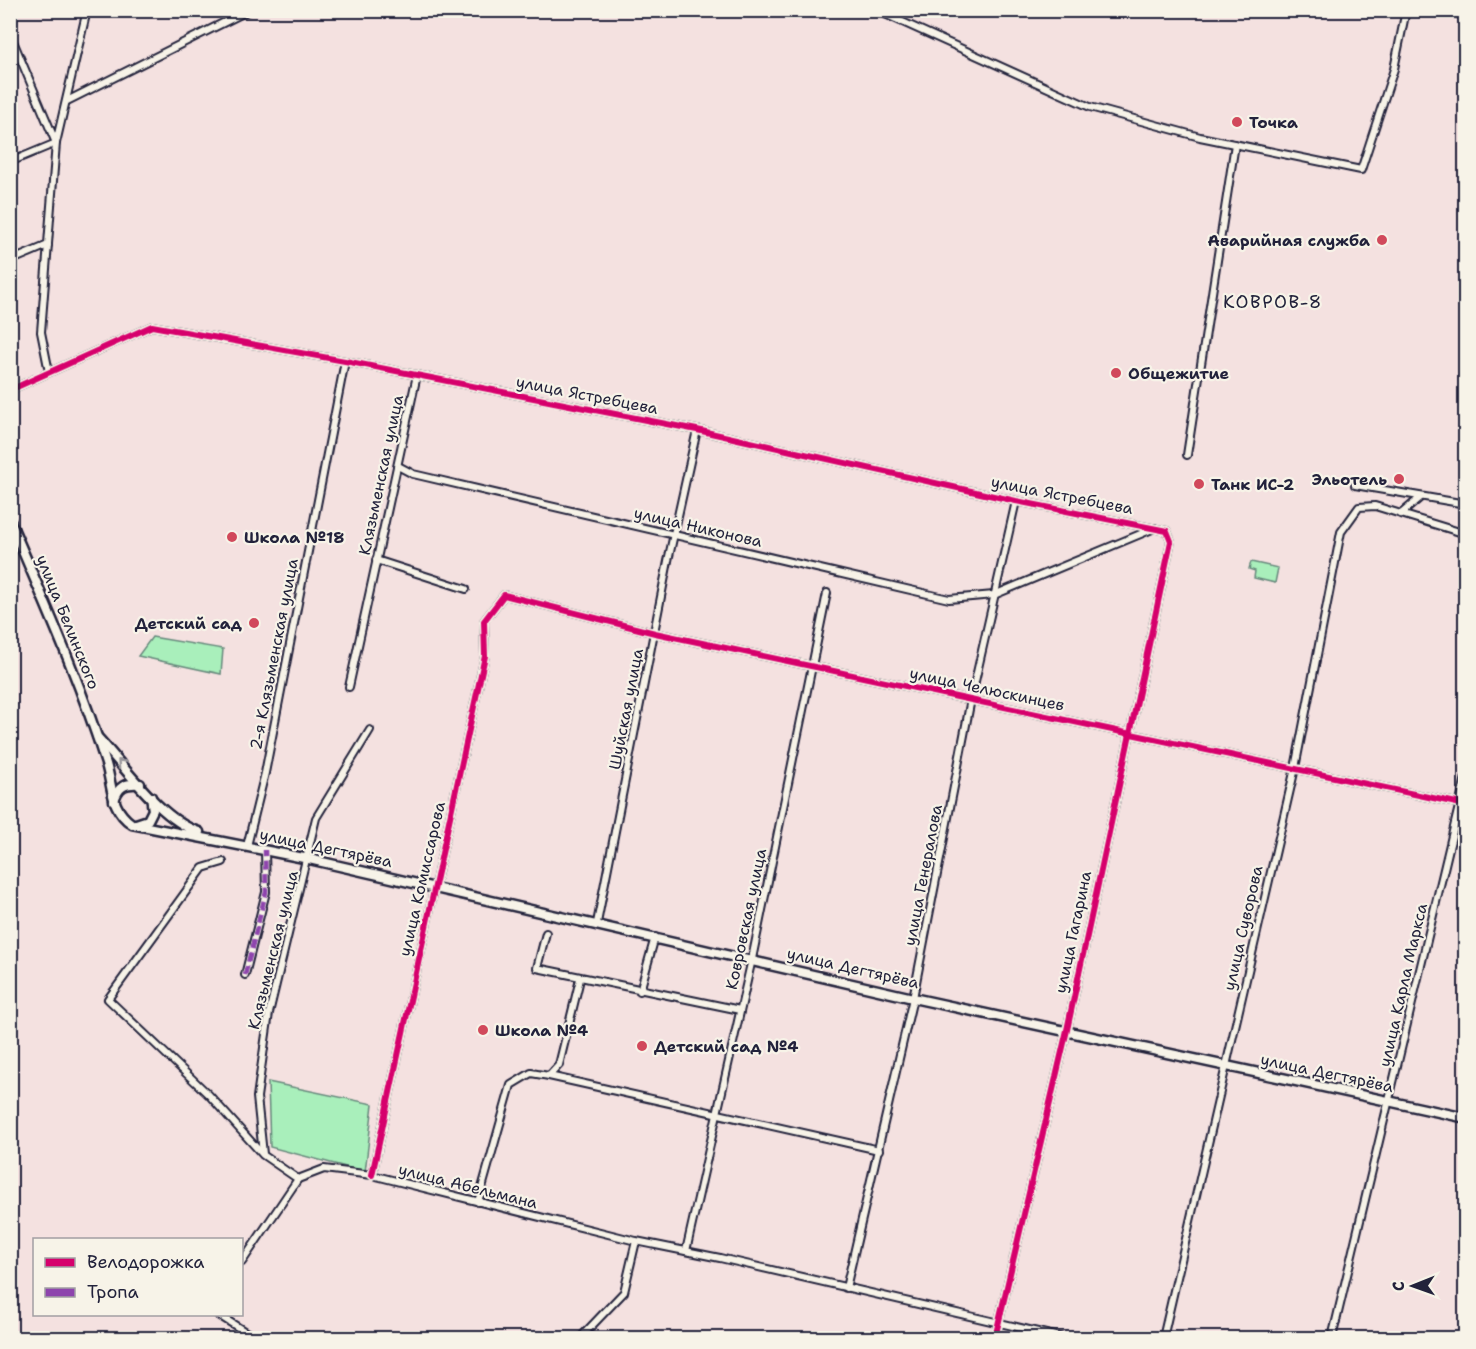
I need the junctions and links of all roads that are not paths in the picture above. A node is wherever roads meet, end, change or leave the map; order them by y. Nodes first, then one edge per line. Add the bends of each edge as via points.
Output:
1 (87, 10) edge
2 (249, 10) edge
3 (876, 10) edge
4 (1406, 10) edge
5 (1440, 10) edge
6 (1453, 12) edge
7 (1466, 16) edge
8 (10, 34) edge
9 (68, 101) junction
10 (56, 143) junction
11 (1235, 144) junction
12 (10, 162) edge
13 (48, 245) junction
14 (10, 261) edge
15 (345, 361) junction
16 (49, 372) junction
17 (417, 375) junction
18 (10, 390) edge
19 (697, 430) junction
20 (1187, 455) dead end
21 (398, 466) junction
22 (1355, 485) dead end
23 (1421, 497) junction
24 (1016, 501) junction
25 (1466, 504) edge
26 (1401, 514) junction
27 (10, 521) edge
28 (1155, 528) junction
29 (1167, 531) joint
30 (1466, 534) edge
31 (674, 535) junction
32 (376, 560) junction
33 (466, 589) dead end
34 (827, 593) dead end
35 (504, 595) joint
36 (994, 595) junction
37 (655, 633) junction
38 (811, 666) junction
39 (349, 687) dead end
40 (971, 699) junction
41 (370, 730) dead end
42 (1129, 733) junction
43 (95, 735) junction
44 (1294, 768) junction
45 (1466, 777) edge
46 (140, 784) junction
47 (151, 796) junction
48 (114, 802) junction
49 (1463, 804) edge
50 (132, 824) junction
51 (234, 843) junction
52 (248, 846) junction
53 (265, 850) junction
54 (309, 859) junction
55 (222, 862) dead end
56 (435, 887) junction
57 (597, 923) junction
58 (546, 933) dead end
59 (655, 937) junction
60 (752, 959) junction
61 (245, 975) dead end
62 (580, 979) junction
63 (640, 991) junction
64 (914, 998) junction
65 (740, 1010) junction
66 (1067, 1030) junction
67 (1225, 1067) junction
68 (549, 1076) junction
69 (1389, 1102) junction
70 (716, 1114) junction
71 (1466, 1118) edge
72 (879, 1150) junction
73 (263, 1155) junction
74 (372, 1175) junction
75 (298, 1179) junction
76 (478, 1202) junction
77 (636, 1241) junction
78 (686, 1251) junction
79 (243, 1261) edge
80 (846, 1288) junction
81 (220, 1316) edge
82 (999, 1324) junction
83 (255, 1338) edge
84 (580, 1338) edge
85 (995, 1338) edge
86 (1064, 1338) edge
87 (1163, 1338) edge
88 (1332, 1338) edge

1 - 9 street
2 - 9 street
3 - 11 street via 1090,107
4 - 11 street via 1394,69 1361,170
5 - 6 street
6 - 7 street
8 - 10 street
9 - 10 street
10 - 12 street
10 - 13 street
11 - 20 street
13 - 14 street
13 - 16 street via 41,332
15 - 16 street, улица Ястребцева via 152,326
15 - 17 street, улица Ястребцева
15 - 52 street, 2-я Клязьменская улица
16 - 18 street, улица Ястребцева
17 - 19 street, улица Ястребцева
17 - 21 street, Клязьменская улица
19 - 24 street, улица Ястребцева
19 - 31 street, Шуйская улица
21 - 31 street, улица Никонова via 412,474
21 - 32 street, Клязьменская улица
22 - 23 street
23 - 25 street
23 - 26 street
24 - 28 street, улица Ястребцева
24 - 36 street, улица Генералова
26 - 30 street
26 - 44 street, улица Суворова via 1375,506 1359,507 1346,523 1330,577
27 - 43 main road, улица Белинского via 59,636
28 - 29 street, улица Ястребцева
28 - 36 street, улица Никонова
29 - 42 street, улица Гагарина via 1171,541
31 - 36 street, улица Никонова via 949,598
31 - 37 street, Шуйская улица
32 - 33 street
32 - 39 street, Клязьменская улица
34 - 38 street, Ковровская улица
35 - 37 street, улица Челюскинцев
35 - 56 street, улица Комиссарова via 484,621 485,656
36 - 40 street, улица Генералова
37 - 38 street, улица Челюскинцев
37 - 57 street, Шуйская улица
38 - 40 street, улица Челюскинцев
38 - 60 street, Ковровская улица
40 - 42 street, улица Челюскинцев
40 - 64 street, улица Генералова
41 - 54 street, Клязьменская улица via 316,818
42 - 44 street, улица Челюскинцев
42 - 66 street, улица Гагарина
46 -> 43 main road, улица Белинского
43 - 48 main road, улица Белинского
44 - 49 street, улица Челюскинцев
44 - 67 street, улица Суворова
45 - 49 street, улица Карла Маркса
46 - 47 main road, улица Белинского
46 - 48 main road via 121,787
47 - 50 main road via 153,810 148,820
47 - 51 main road, улица Белинского via 183,827
48 - 50 main road, улица Белинского via 124,819
49 - 69 street, улица Карла Маркса
50 - 51 main road
51 - 52 main road, улица Дегтярёва
52 - 53 main road, улица Дегтярёва
53 - 54 main road, улица Дегтярёва
53 - 61 street via 266,892
54 - 56 main road, улица Дегтярёва
54 - 73 street, Клязьменская улица via 269,1013 257,1097
55 - 73 street via 203,868 108,999 209,1095
56 - 57 main road, улица Дегтярёва
56 - 74 street, улица Комиссарова
57 - 59 main road, улица Дегтярёва
58 - 62 street via 537,968
59 - 60 main road, улица Дегтярёва
59 - 63 street
60 - 64 main road, улица Дегтярёва
60 - 65 street, Ковровская улица
62 - 63 street
62 - 68 street via 559,1065
63 - 65 street
64 - 66 main road, улица Дегтярёва
64 - 72 street, улица Генералова
65 - 70 street, Ковровская улица
66 - 67 main road, улица Дегтярёва
66 - 82 street, улица Гагарина
67 - 69 main road, улица Дегтярёва
67 - 87 street, улица Суворова
68 - 70 street
68 - 76 street via 531,1073 511,1085
69 - 71 main road, улица Дегтярёва
69 - 88 street, улица Карла Маркса
70 - 72 street
70 - 78 street, Ковровская улица
72 - 80 street, улица Генералова
73 - 75 street
74 - 75 street, улица Абельмана via 324,1169
74 - 76 street, улица Абельмана
75 - 79 street
76 - 77 street, улица Абельмана
77 - 78 street, улица Абельмана
77 - 84 street via 624,1292
78 - 80 street, улица Абельмана
80 - 82 street, улица Абельмана
81 - 83 street
82 - 85 street, улица Гагарина
82 - 86 street, улица Абельмана

